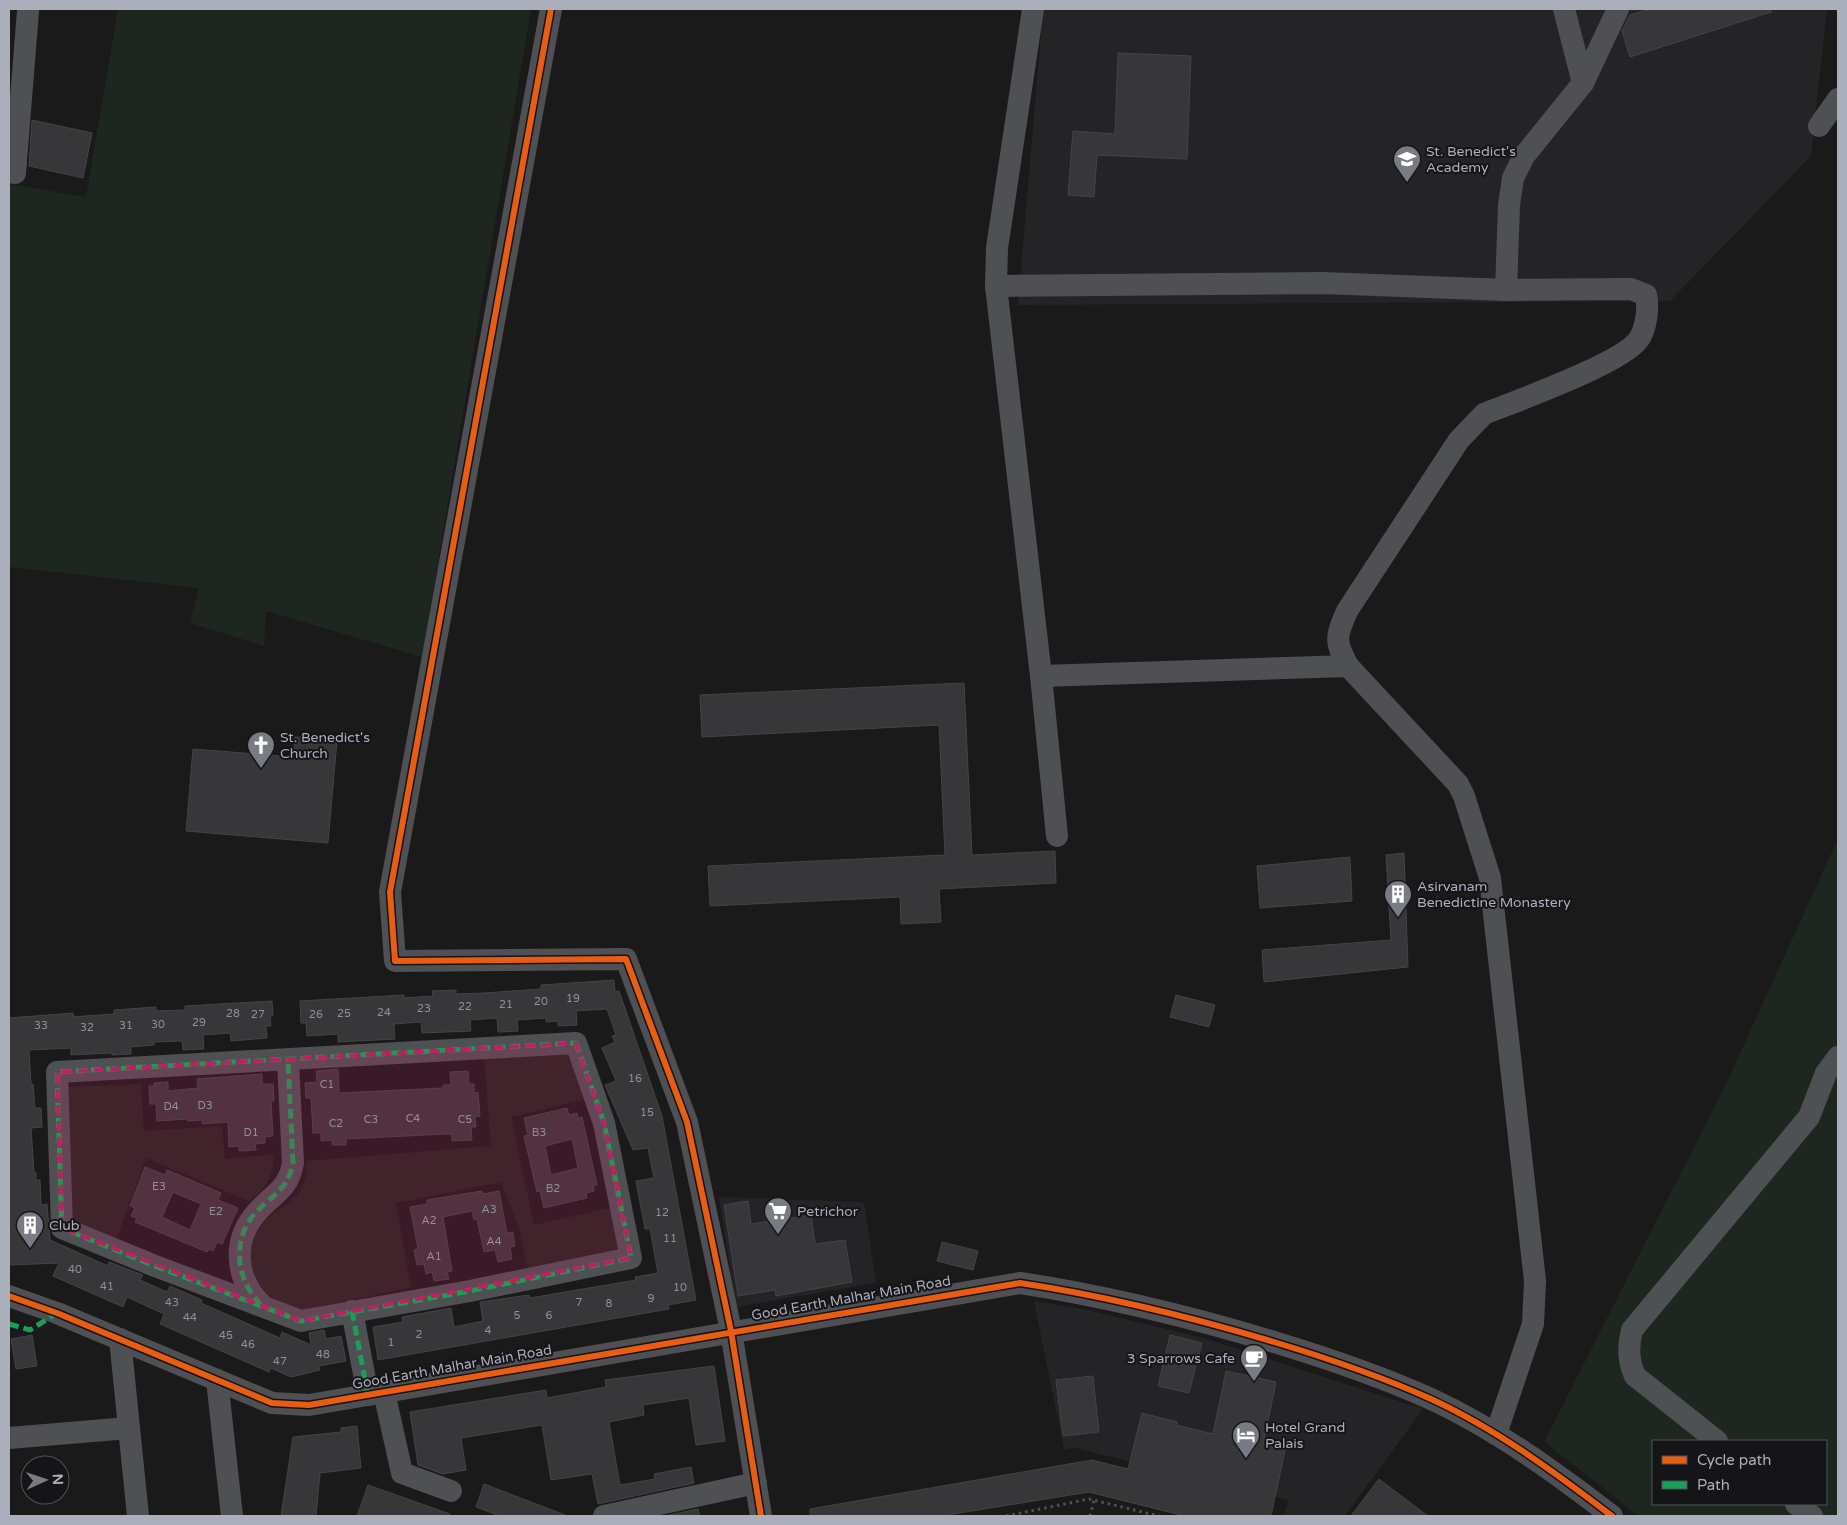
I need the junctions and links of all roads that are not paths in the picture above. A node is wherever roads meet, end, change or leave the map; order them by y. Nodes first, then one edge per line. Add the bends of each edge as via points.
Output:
1 (551, 9) edge
2 (1033, 9) edge
3 (1564, 9) edge
4 (1618, 9) edge
5 (29, 10) edge
6 (9, 26) edge
7 (1583, 84) junction
8 (1838, 99) edge
9 (1819, 126) dead end
10 (15, 173) dead end
11 (996, 286) junction
12 (1506, 290) junction
13 (1348, 666) junction
14 (1041, 676) junction
15 (1057, 836) dead end
16 (1838, 1057) edge
17 (288, 1061) junction
18 (9, 1296) edge
19 (263, 1307) junction
20 (352, 1311) junction
21 (731, 1331) junction
22 (120, 1339) junction
23 (217, 1380) junction
24 (376, 1394) junction
25 (129, 1428) junction
26 (1496, 1434) junction
27 (9, 1438) edge
28 (1716, 1440) edge
29 (756, 1483) junction
30 (451, 1491) dead end
31 (1797, 1505) edge
32 (138, 1516) edge
33 (232, 1516) edge
34 (604, 1516) edge
35 (761, 1516) edge
36 (1612, 1516) edge
37 (1812, 1516) edge

1 - 21 street via 390,892 395,961 626,959 687,1122
2 - 11 street via 997,248
3 - 7 street
4 - 7 street
5 - 6 street
5 - 10 street
7 - 12 street via 1524,156 1513,178
8 - 9 street
11 - 12 street via 1323,283
11 - 14 street
12 - 13 street via 1631,289 1646,295 1649,304 1639,339 1618,358 1484,414 1467,430 1347,611 1337,634 1339,650
13 - 14 street
13 - 26 street via 1458,784 1490,878 1535,1281 1533,1324
14 - 15 street
16 - 28 street via 1826,1073 1809,1117 1632,1330 1630,1366 1635,1376
17 - 19 street via 291,1172 283,1189 251,1219 239,1256 243,1279
17 - 19 street via 57,1072 62,1228
17 - 20 street via 576,1043 604,1123 631,1258
18 - 22 street, Good Earth Malhar Main Road
19 - 20 street via 301,1321
20 - 24 street
21 - 24 street, Good Earth Malhar Main Road
21 - 26 street, Good Earth Malhar Main Road via 1020,1283 1087,1293 1210,1323 1336,1361 1431,1399
21 - 29 street
22 - 23 street, Good Earth Malhar Main Road
22 - 25 street
23 - 24 street, Good Earth Malhar Main Road via 272,1403 309,1405
23 - 33 street
24 - 30 street via 402,1473
25 - 27 street
25 - 32 street
26 - 36 street, Good Earth Malhar Main Road
29 - 34 street
29 - 35 street
31 - 37 street

